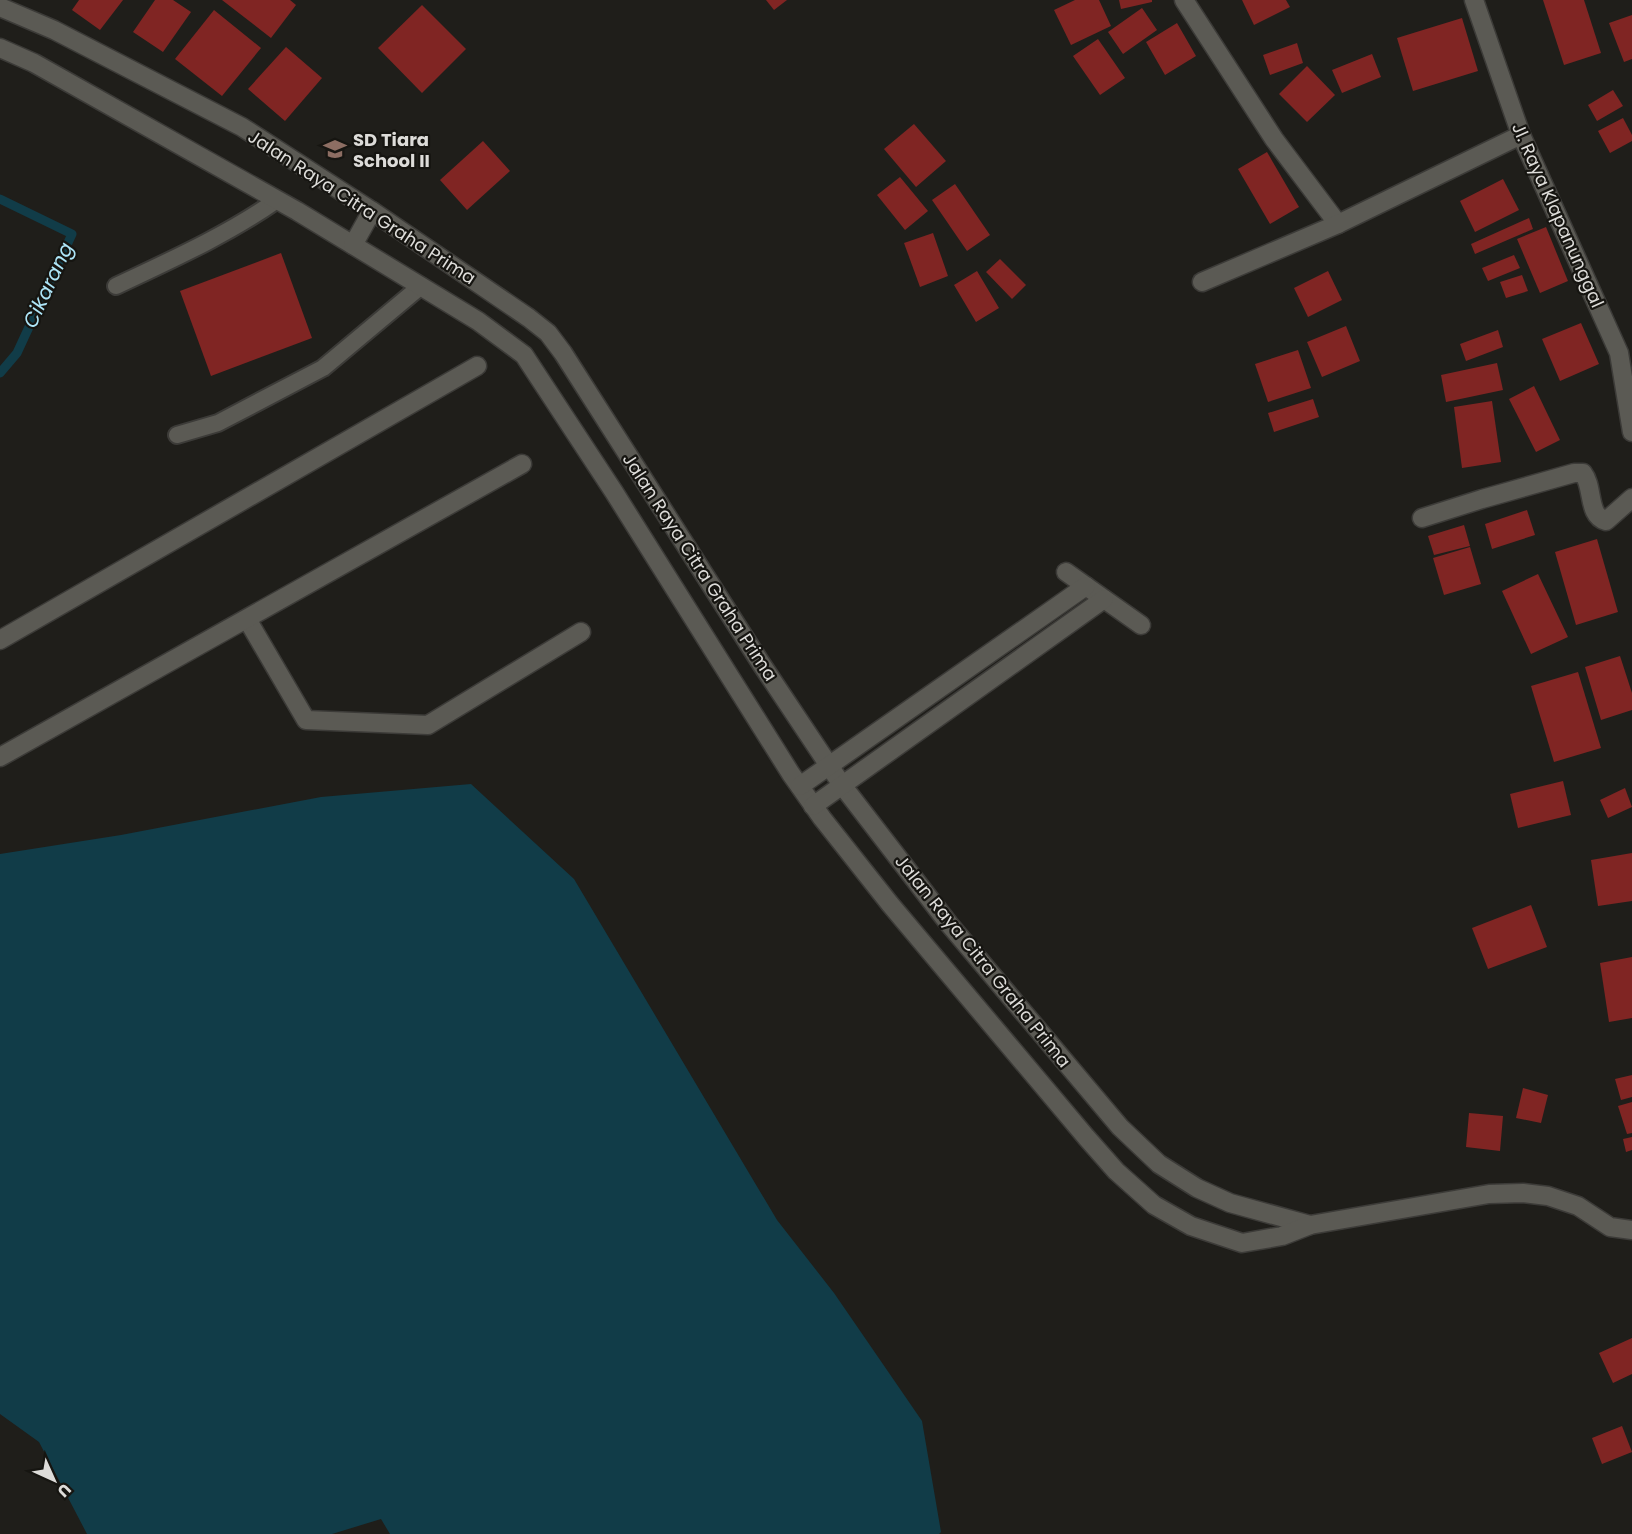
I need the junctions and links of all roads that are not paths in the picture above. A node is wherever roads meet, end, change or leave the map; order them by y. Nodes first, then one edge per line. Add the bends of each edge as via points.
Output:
1 (1184, 0) edge
2 (1474, 0) edge
3 (0, 7) edge
4 (0, 48) edge
5 (1521, 135) junction
6 (277, 200) junction
7 (372, 211) junction
8 (1338, 224) junction
9 (353, 245) junction
10 (1202, 282) dead end
11 (116, 285) dead end
12 (421, 286) junction
13 (1626, 352) edge
14 (477, 366) dead end
15 (1632, 432) edge
16 (177, 435) dead end
17 (522, 464) dead end
18 (1632, 498) edge
19 (1422, 518) dead end
20 (1066, 572) dead end
21 (1086, 586) junction
22 (1104, 599) junction
23 (247, 618) junction
24 (1141, 625) dead end
25 (581, 632) dead end
26 (0, 640) edge
27 (0, 757) edge
28 (829, 767) junction
29 (842, 785) junction
30 (800, 786) junction
31 (813, 806) junction
32 (1310, 1225) junction
33 (1632, 1230) edge

1 - 8 street via 1274,139
2 - 5 street, Jl. Raya Klapanunggal
3 - 7 street, Jalan Raya Citra Graha Prima via 54,30 242,127
4 - 6 street, Jalan Raya Citra Graha Prima via 34,63
5 - 8 street
5 - 13 street, Jl. Raya Klapanunggal
6 - 9 street, Jalan Raya Citra Graha Prima
6 - 11 lane via 185,253
7 - 9 street
7 - 28 street, Jalan Raya Citra Graha Prima via 548,333
8 - 10 street
9 - 12 street, Jalan Raya Citra Graha Prima
12 - 16 lane via 323,368 218,423
12 - 30 street, Jalan Raya Citra Graha Prima via 524,355
13 - 15 street, Jl. Raya Klapanunggal
14 - 26 street
17 - 23 street
18 - 19 street via 1606,521 1599,519 1588,480 1583,473 1574,473
20 - 21 street
21 - 22 street
21 - 28 street
22 - 24 street
22 - 29 street
23 - 25 street via 306,720 428,725
23 - 27 street
28 - 29 street, Jalan Raya Citra Graha Prima
28 - 30 street
29 - 31 street
29 - 32 street, Jalan Raya Citra Graha Prima via 949,924 1120,1127 1159,1164 1230,1203
30 - 31 street, Jalan Raya Citra Graha Prima
31 - 32 street, Jalan Raya Citra Graha Prima via 1043,1088 1116,1171 1154,1205 1191,1226 1242,1243 1282,1236
32 - 33 street, Jalan Raya Citra Graha Prima via 1489,1194 1522,1193 1578,1206 1610,1227

